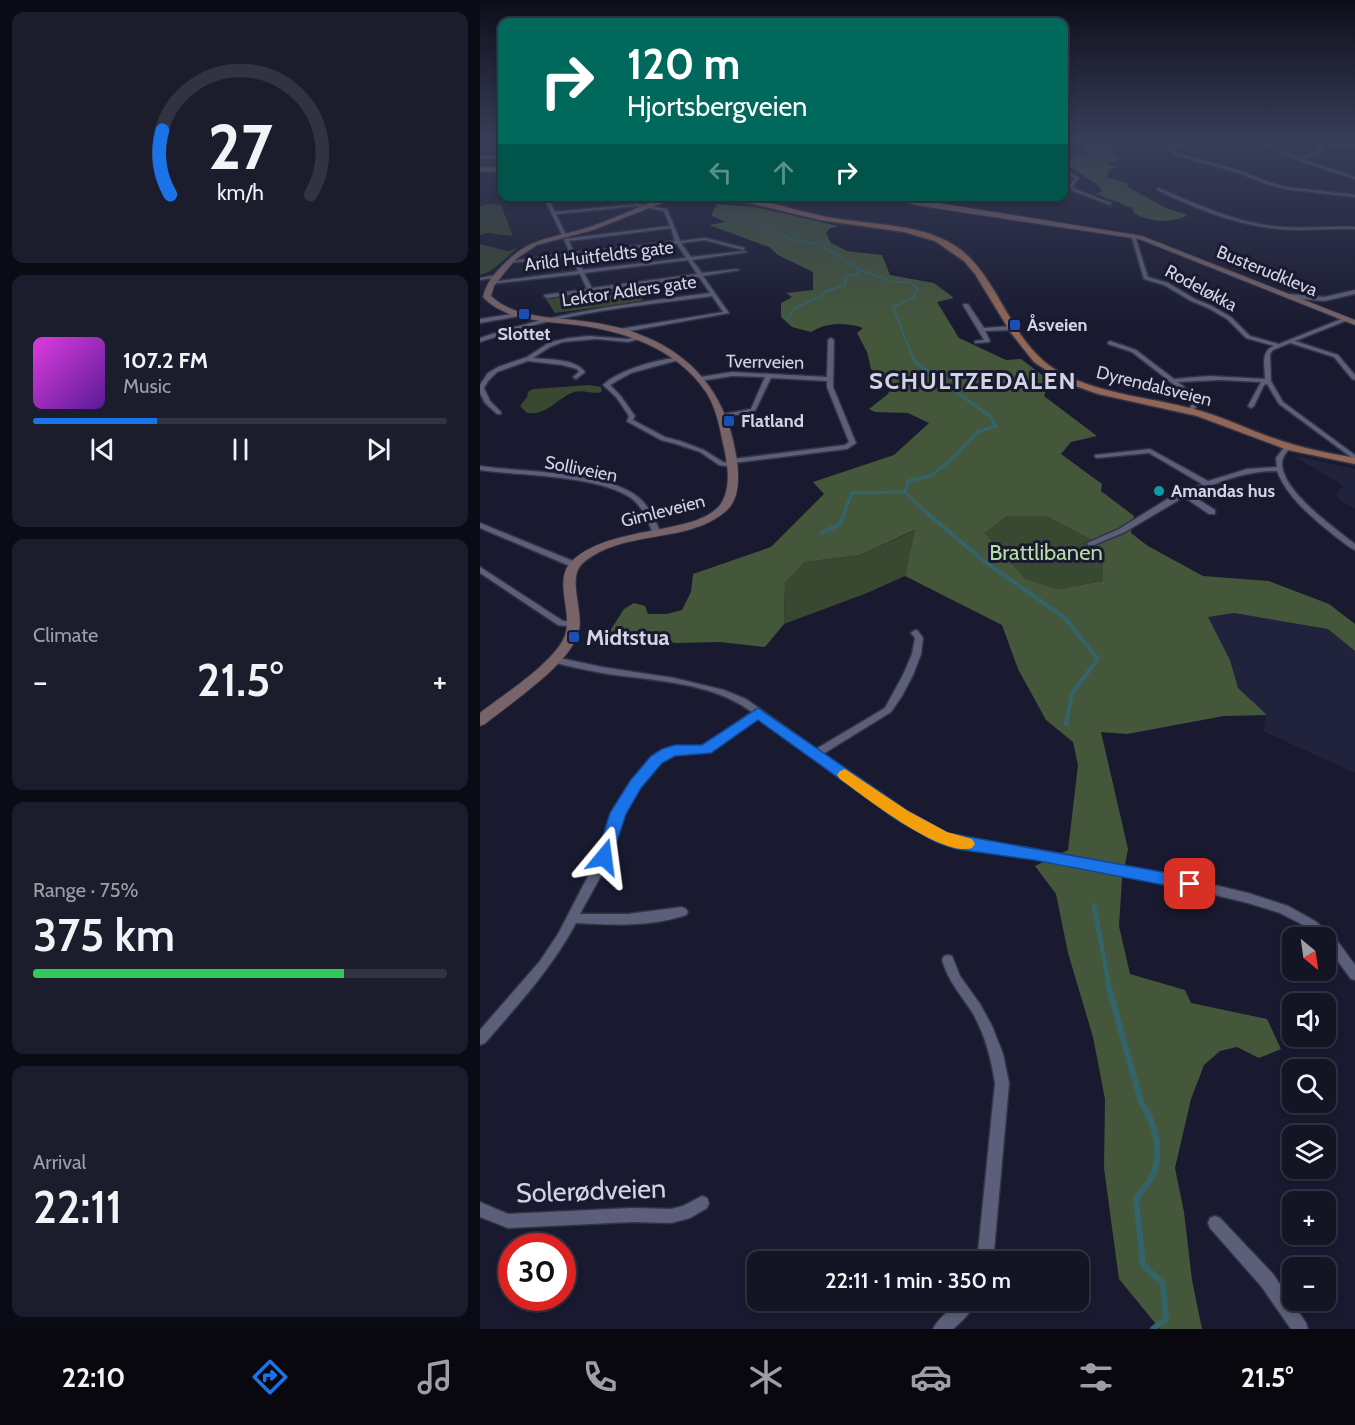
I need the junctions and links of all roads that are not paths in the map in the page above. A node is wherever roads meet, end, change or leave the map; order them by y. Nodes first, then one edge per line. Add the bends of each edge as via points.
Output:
1 (549, 203) edge
2 (659, 203) edge
3 (772, 203) edge
4 (939, 203) edge
5 (1186, 203) edge
6 (652, 206) junction
7 (554, 213) junction
8 (672, 227) junction
9 (1355, 228) edge
10 (1133, 236) junction
11 (565, 238) junction
12 (678, 243) junction
13 (573, 255) junction
14 (688, 259) junction
15 (508, 262) junction
16 (737, 270) dead end
17 (581, 272) junction
18 (699, 276) junction
19 (480, 279) edge
20 (494, 280) junction
21 (590, 290) junction
22 (1355, 292) edge
23 (713, 294) junction
24 (1285, 295) junction
25 (547, 296) dead end
26 (1334, 298) junction
27 (966, 305) dead end
28 (1316, 308) junction
29 (518, 315) junction
30 (550, 318) junction
31 (1346, 319) junction
32 (480, 321) edge
33 (1355, 323) edge
34 (1012, 328) junction
35 (982, 330) junction
36 (619, 331) junction
37 (640, 338) junction
38 (480, 339) edge
39 (831, 340) dead end
40 (1288, 341) junction
41 (977, 342) dead end
42 (1110, 343) dead end
43 (1278, 345) junction
44 (527, 359) junction
45 (677, 359) junction
46 (769, 376) junction
47 (576, 377) dead end
48 (1354, 378) edge
49 (700, 379) junction
50 (829, 379) junction
51 (1173, 381) junction
52 (1268, 381) junction
53 (1251, 406) dead end
54 (1190, 411) junction
55 (499, 413) dead end
56 (721, 416) junction
57 (1288, 446) junction
58 (1097, 456) dead end
59 (1355, 459) edge
60 (733, 463) junction
61 (480, 468) edge
62 (1278, 469) junction
63 (1207, 484) junction
64 (1185, 494) junction
65 (1212, 512) dead end
66 (480, 525) edge
67 (656, 532) junction
68 (1091, 543) dead end
69 (1355, 548) edge
70 (575, 564) junction
71 (480, 569) edge
72 (574, 624) junction
73 (915, 633) dead end
74 (555, 660) junction
75 (758, 713) junction
76 (480, 721) edge
77 (816, 754) junction
78 (682, 912) dead end
79 (573, 918) junction
80 (948, 960) dead end
81 (1355, 975) edge
82 (480, 1040) edge
83 (702, 1203) dead end
84 (480, 1209) edge
85 (1215, 1222) dead end
86 (986, 1251) edge
87 (960, 1311) edge
88 (940, 1329) edge
89 (1300, 1329) edge

1 - 7 street
2 - 6 street
3 - 34 main road, Dyrendalsveien via 808,215 904,231 944,243 967,259
4 - 10 street, Busterudkleva
5 - 9 street via 1248,224 1300,229
6 - 7 street
6 - 8 street via 666,210
6 - 11 street
7 - 11 street
8 - 11 street
8 - 12 street
10 - 24 street, Busterudkleva
10 - 43 street, Rodeløkka via 1146,278 1210,307 1229,318 1248,337
11 - 13 street
11 - 15 street via 537,241
12 - 13 street
12 - 14 street
12 - 14 street, Arild Huitfeldts gate via 705,239 745,252
13 - 15 street
13 - 17 street
14 - 17 street, Arild Huitfeldts gate
14 - 18 street
15 - 20 street
16 - 18 street
17 - 20 street, Arild Huitfeldts gate
17 - 21 street
18 - 21 street
18 - 23 street
19 - 20 street, Arild Huitfeldts gate
20 - 29 street, Gimleveien via 487,297 491,303
21 - 25 street
22 - 26 street
23 - 30 street, Lektor Adlers gate
23 - 36 street via 726,313 723,315
24 - 26 street
24 - 28 street, Busterudkleva
26 - 28 street
27 - 35 street
28 - 31 street, Busterudkleva
29 - 30 street, Gimleveien
29 - 32 street
30 - 36 street, Gimleveien
30 - 38 street, Lektor Adlers gate
31 - 33 street, Busterudkleva
31 - 40 street
34 - 35 street
34 - 54 main road, Dyrendalsveien via 1038,361 1063,377 1113,396
35 - 41 street via 987,341
36 - 37 street, Gimleveien
37 - 44 street via 558,342
37 - 45 street, Gimleveien
39 - 50 street
40 - 43 street
40 - 48 street via 1336,356
42 - 51 street via 1134,351
43 - 52 street via 1267,354
44 - 47 street via 572,365 582,372
44 - 55 street via 502,366 484,382 483,395
45 - 49 street, Gimleveien
45 - 60 street via 632,372 606,385 632,416 630,421 721,464
46 - 49 street, Tverrveien via 732,374
46 - 50 street, Tverrveien
46 - 56 street via 753,410
49 - 56 street, Gimleveien via 714,397
50 - 60 street via 851,445
51 - 52 street via 1205,377
51 - 54 street via 1194,397 1196,403
52 - 53 street via 1262,384
52 - 59 street via 1281,403
54 - 57 main road, Dyrendalsveien
56 - 60 street, Gimleveien
57 - 59 main road, Dyrendalsveien
57 - 62 street
58 - 63 street via 1150,451
60 - 67 street, Gimleveien via 731,501 723,511 695,525
61 - 67 street, Solliveien via 577,480 620,490 637,501
62 - 63 street via 1233,473
62 - 69 street via 1282,481 1305,506
63 - 64 street
64 - 65 street
64 - 68 street via 1112,537
66 - 70 street
67 - 70 street, Gimleveien via 613,541
70 - 72 street via 569,578
71 - 72 street via 561,623
72 - 74 street via 568,642
73 - 77 street via 919,638 918,652 896,702
74 - 75 street via 698,685 732,696
74 - 76 street
75 - 77 street
75 - 79 street via 706,750 675,750 657,760 618,813 604,857
77 - 81 street via 902,816 956,842 1190,884 1284,909 1311,924 1331,942
78 - 79 street via 620,921
79 - 82 street via 544,965
80 - 86 street via 951,973 989,1031 1002,1083
83 - 84 street, Solerødveien via 671,1216 508,1221
85 - 89 street via 1267,1280
87 - 88 street

